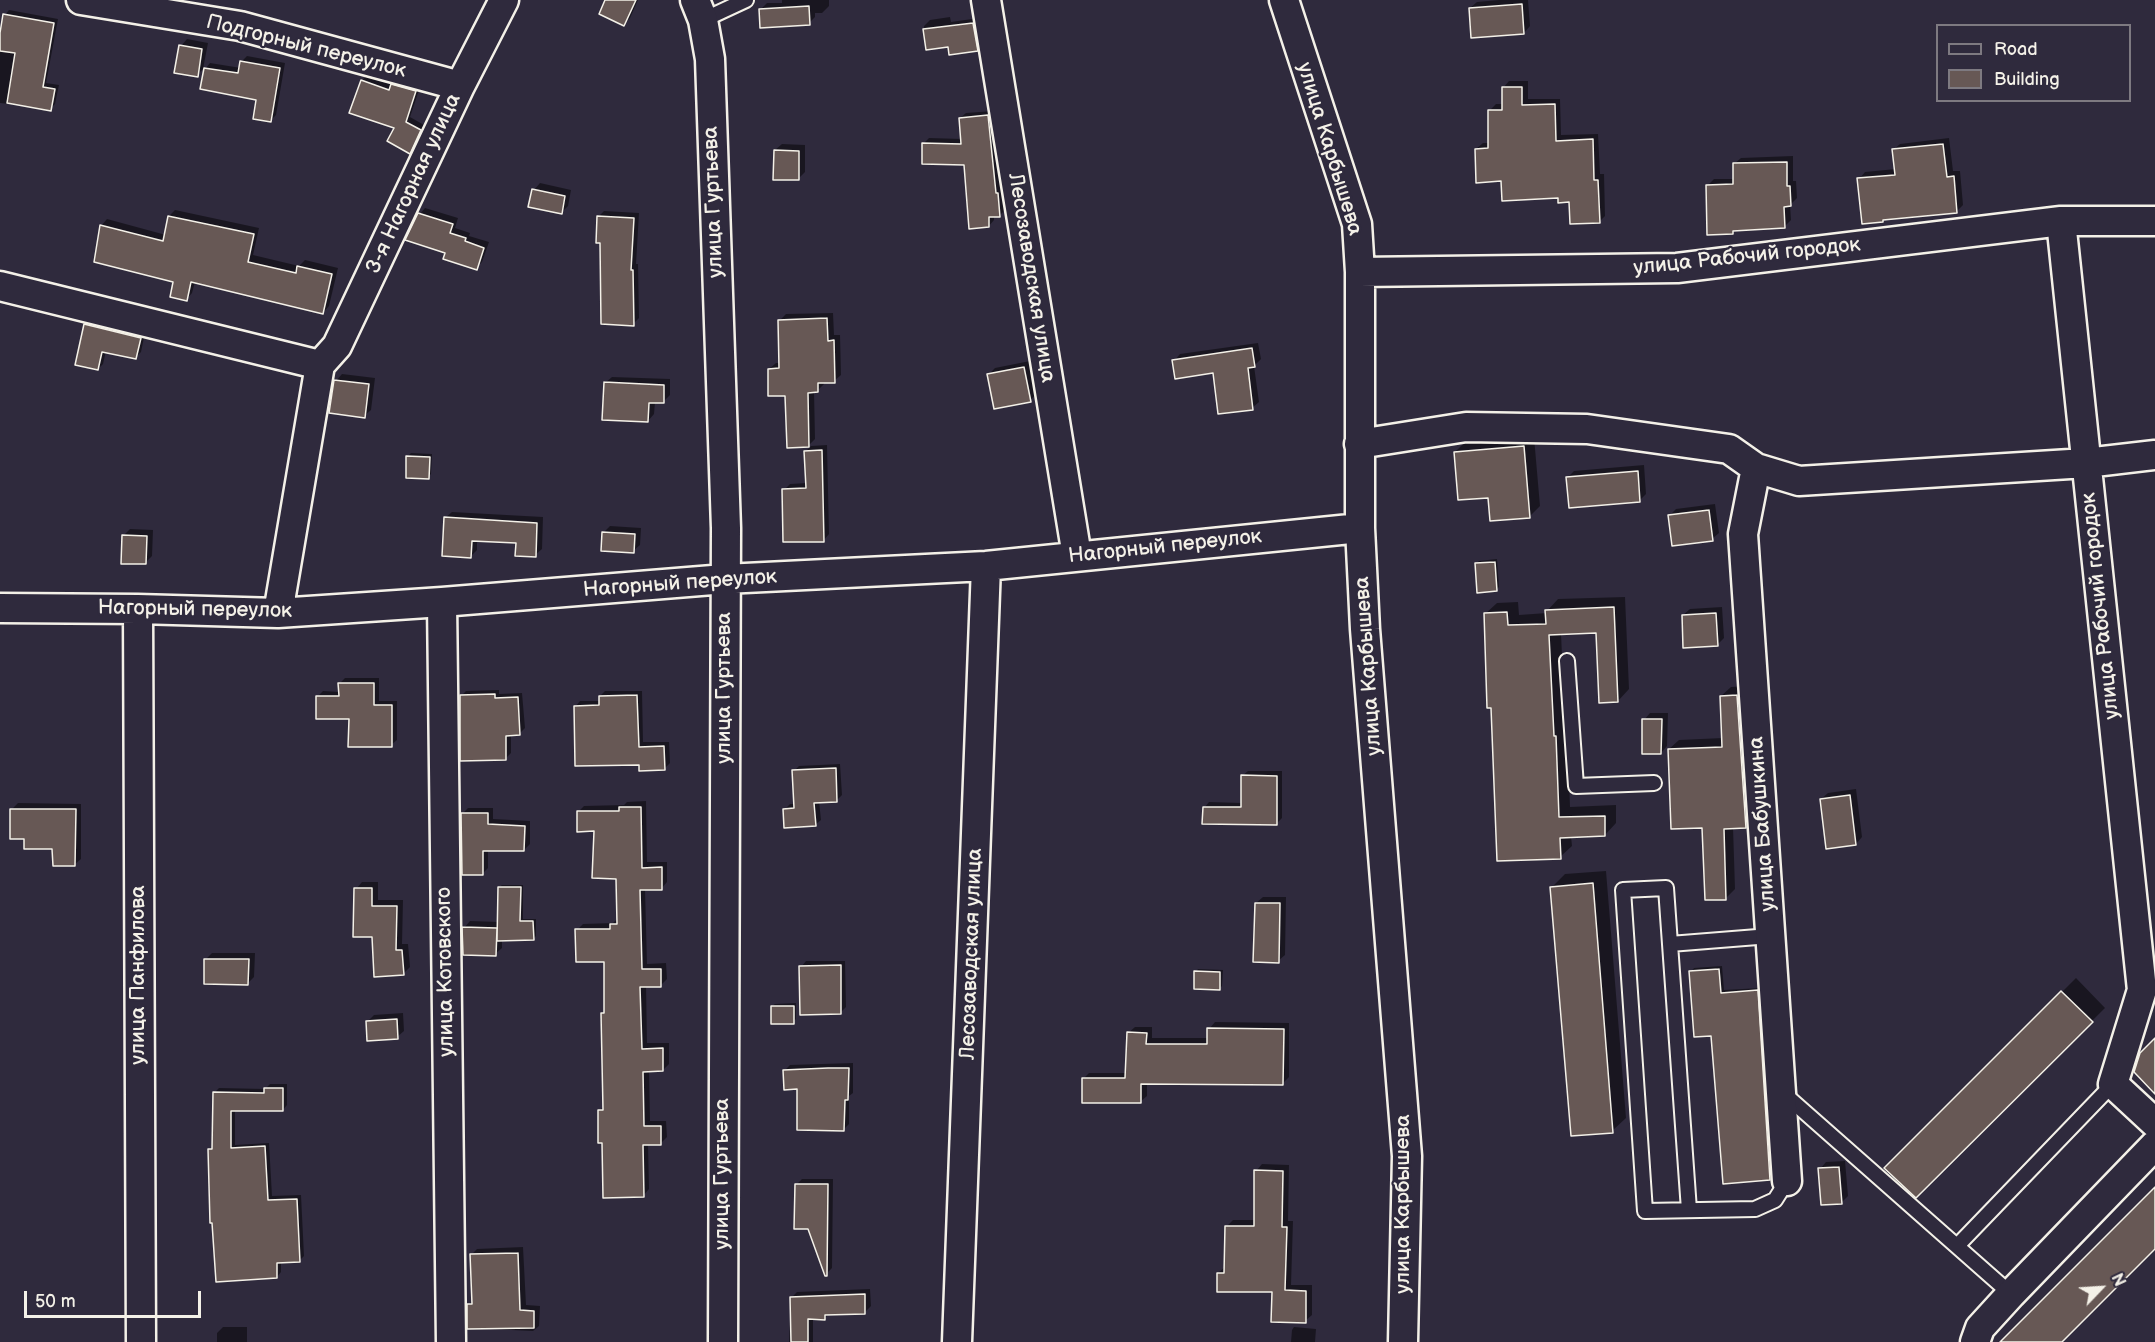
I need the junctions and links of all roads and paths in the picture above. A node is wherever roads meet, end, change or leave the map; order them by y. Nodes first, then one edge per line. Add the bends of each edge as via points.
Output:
1 (81, 0) edge
2 (504, 0) edge
3 (746, 0) edge
4 (986, 0) edge
5 (1284, 0) edge
6 (699, 10) edge
7 (460, 86) junction
8 (2061, 221) junction
9 (2155, 221) edge
10 (1360, 272) junction
11 (0, 286) edge
12 (320, 365) junction
13 (1359, 444) junction
14 (2155, 455) edge
15 (2086, 463) junction
16 (1756, 468) junction
17 (1360, 528) junction
18 (1077, 556) junction
19 (986, 566) junction
20 (725, 579) junction
21 (442, 602) junction
22 (0, 608) edge
23 (138, 609) junction
24 (278, 613) junction
25 (1567, 661) dead end
26 (1654, 783) dead end
27 (1770, 936) junction
28 (1670, 944) junction
29 (2113, 1084) junction
30 (1780, 1091) junction
31 (2155, 1123) edge
32 (2155, 1145) edge
33 (1787, 1181) joint
34 (1689, 1210) junction
35 (1957, 1246) junction
36 (2011, 1294) junction
37 (141, 1342) edge
38 (451, 1342) edge
39 (723, 1342) edge
40 (957, 1342) edge
41 (1403, 1342) edge
42 (1976, 1342) edge

1 - 7 street, Подгорный переулок via 240,26
2 - 7 street, 3-я Нагорная улица
3 - 6 lane
4 - 18 street, Лесозаводская улица
5 - 10 street, улица Карбышева via 1357,224
6 - 20 street, улица Гуртьева via 710,59
7 - 12 street, 3-я Нагорная улица via 337,346
8 - 9 street, улица Рабочий городок
8 - 10 street, улица Рабочий городок via 1677,268
8 - 15 street, улица Рабочий городок
10 - 13 street, улица Карбышева
11 - 12 street
12 - 24 street, 3-я Нагорная улица
13 - 16 street via 1466,427 1587,429 1729,449
13 - 17 street, улица Карбышева
14 - 15 street
15 - 16 street via 1799,481
15 - 29 street, улица Рабочий городок via 2142,990
16 - 27 street, улица Бабушкина via 1743,534
17 - 18 street, Нагорный переулок
17 - 41 street, улица Карбышева via 1407,1156
18 - 19 street, Нагорный переулок
19 - 20 street, Нагорный переулок
19 - 40 street, Лесозаводская улица
20 - 21 street, Нагорный переулок
20 - 39 street, улица Гуртьева
21 - 24 street, Нагорный переулок
21 - 38 street, улица Котовского
22 - 23 street, Нагорный переулок
23 - 24 street, Нагорный переулок
23 - 37 street, улица Панфилова
25 - 26 lane via 1576,786
27 - 28 lane
27 - 30 street, улица Бабушкина
28 - 34 lane
28 - 34 lane via 1666,888 1623,890 1646,1211
29 - 31 street
29 - 35 lane
30 - 33 street, улица Бабушкина
30 - 35 lane
32 - 36 street
33 - 34 lane via 1775,1200 1755,1209
35 - 36 lane
36 - 42 street via 1980,1328

